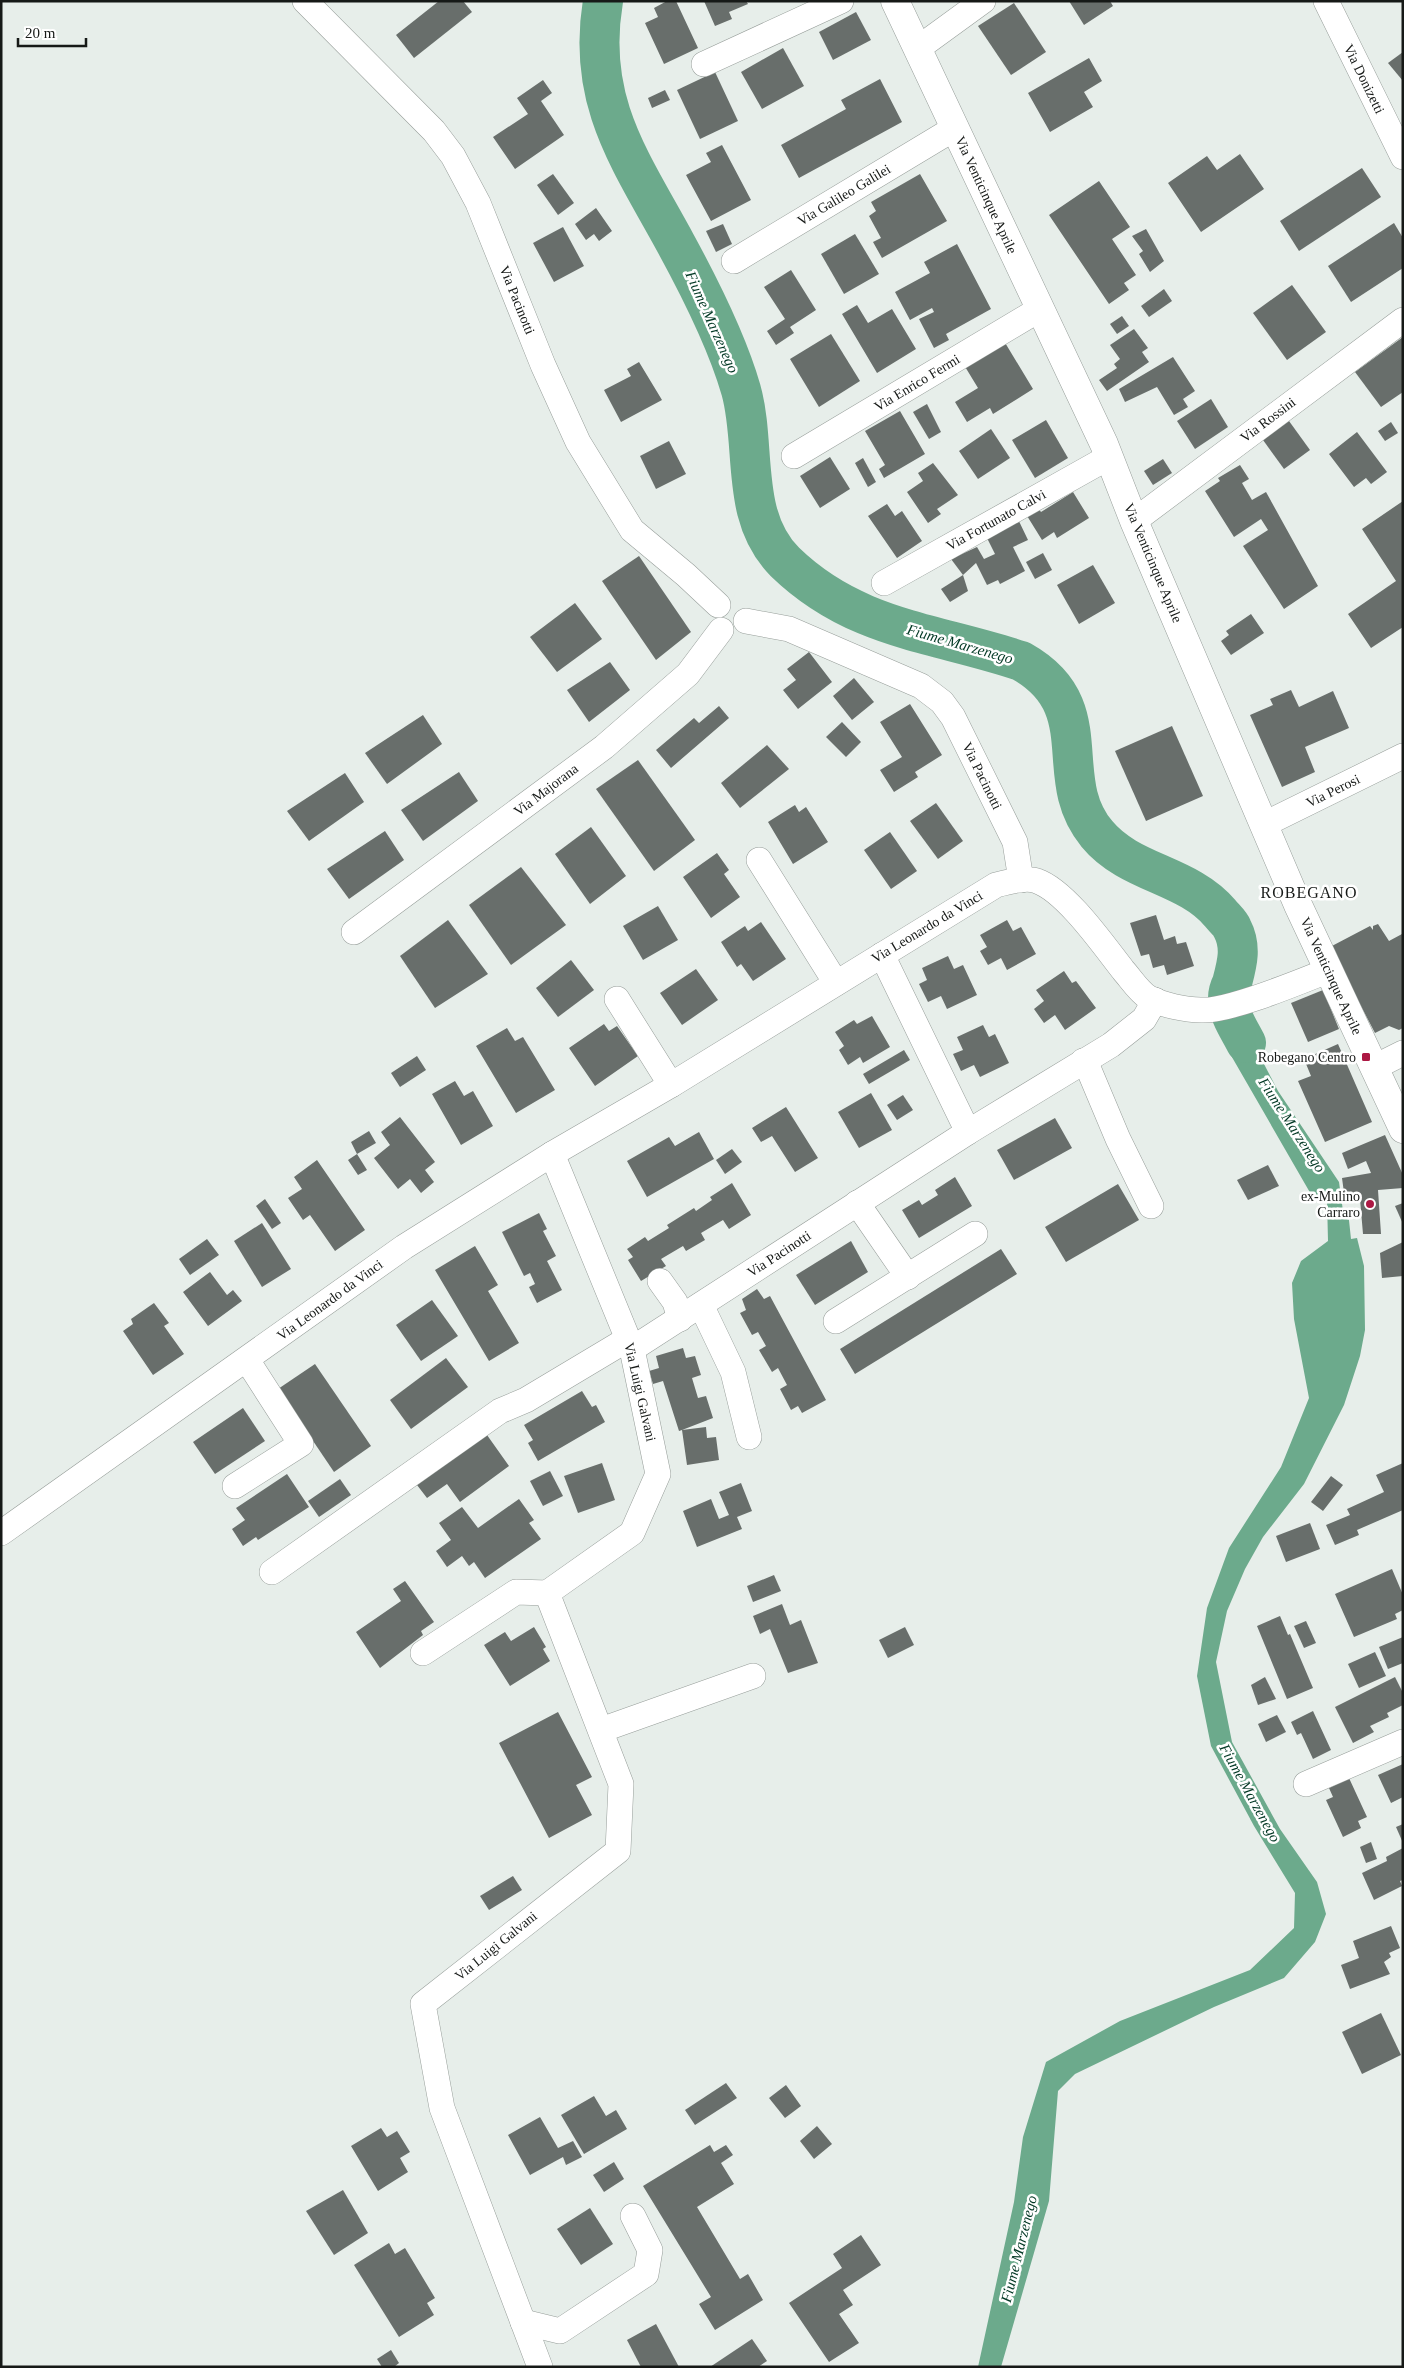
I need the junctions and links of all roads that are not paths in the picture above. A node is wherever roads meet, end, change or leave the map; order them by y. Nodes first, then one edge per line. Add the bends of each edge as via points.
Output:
1 (305, 1) edge
2 (841, 1) edge
3 (895, 1) edge
4 (983, 1) edge
5 (1326, 1) edge
6 (917, 49) junction
7 (704, 64) dead end
8 (955, 128) junction
9 (1403, 157) edge
10 (734, 261) dead end
11 (1040, 309) junction
12 (1403, 320) edge
13 (794, 456) dead end
14 (1109, 457) junction
15 (1134, 521) junction
16 (884, 583) dead end
17 (718, 605) junction
18 (746, 621) junction
19 (721, 630) junction
20 (1403, 756) edge
21 (1263, 825) junction
22 (759, 860) dead end
23 (1021, 880) junction
24 (354, 932) dead end
25 (882, 955) junction
26 (1327, 971) junction
27 (836, 983) junction
28 (617, 999) dead end
29 (1155, 1000) junction
30 (1403, 1052) edge
31 (1083, 1061) junction
32 (1375, 1067) junction
33 (671, 1085) junction
34 (1403, 1129) edge
35 (968, 1132) junction
36 (552, 1154) junction
37 (857, 1203) junction
38 (1151, 1206) dead end
39 (975, 1234) dead end
40 (908, 1277) junction
41 (660, 1281) dead end
42 (701, 1305) junction
43 (680, 1319) junction
44 (836, 1321) dead end
45 (630, 1344) junction
46 (246, 1360) junction
47 (749, 1437) dead end
48 (235, 1486) dead end
49 (1, 1533) edge
50 (272, 1572) dead end
51 (547, 1593) junction
52 (423, 1653) dead end
53 (753, 1676) dead end
54 (601, 1730) junction
55 (1403, 1742) edge
56 (1306, 1784) dead end
57 (633, 2216) dead end
58 (523, 2322) junction
59 (540, 2367) edge

1 - 17 street, Via Pacinotti via 434,131 453,156 478,203 543,365 578,442 632,530
2 - 7 street
3 - 6 main road, Via Venticinque Aprile
4 - 6 street
5 - 9 street, Via Donizetti
6 - 8 main road, Via Venticinque Aprile
8 - 10 street, Via Galileo Galilei
8 - 11 main road, Via Venticinque Aprile
11 - 13 street, Via Enrico Fermi
11 - 14 main road, Via Venticinque Aprile
12 - 15 street, Via Rossini
14 - 15 main road, Via Venticinque Aprile
14 - 16 street, Via Fortunato Calvi
15 - 21 main road, Via Venticinque Aprile
17 - 18 street via 722,601 735,600 745,608
17 - 19 street via 714,616
18 - 19 street via 733,633
18 - 23 street, Via Pacinotti via 789,630 921,686 942,702 1015,842
19 - 24 street, Via Majorana via 688,674 633,724
20 - 21 street, Via Perosi
21 - 26 main road, Via Venticinque Aprile
22 - 27 street
23 - 25 street, Via Leonardo da Vinci via 996,885
23 - 29 street via 1036,880 1074,910 1133,982
25 - 27 street, Via Leonardo da Vinci
25 - 35 street
26 - 29 street via 1248,1000 1202,1011
26 - 32 main road, Via Venticinque Aprile
27 - 33 street, Via Leonardo da Vinci
28 - 33 street
29 - 31 street, Via Pacinotti via 1144,1019 1130,1032
30 - 32 street
31 - 35 street, Via Pacinotti
31 - 38 street
32 - 34 main road, Via Venticinque Aprile
33 - 36 street, Via Leonardo da Vinci
35 - 37 street, Via Pacinotti
36 - 45 street, Via Luigi Galvani
36 - 46 street, Via Leonardo da Vinci via 404,1247
37 - 40 street
37 - 42 street, Via Pacinotti
39 - 40 street
40 - 44 street
41 - 43 street via 675,1302
42 - 43 street, Via Pacinotti
42 - 47 street via 733,1372
43 - 45 street, Via Pacinotti
45 - 50 street, Via Pacinotti via 500,1411
45 - 51 street, Via Luigi Galvani via 658,1474 632,1533
46 - 48 street via 300,1444
46 - 49 street, Via Leonardo da Vinci
51 - 52 street via 516,1592
51 - 54 street, Via Luigi Galvani
53 - 54 street
54 - 58 street, Via Luigi Galvani via 621,1784 618,1851 423,2004 442,2108
55 - 56 street
57 - 58 street via 650,2250 646,2274 560,2331
58 - 59 street, Via Luigi Galvani

